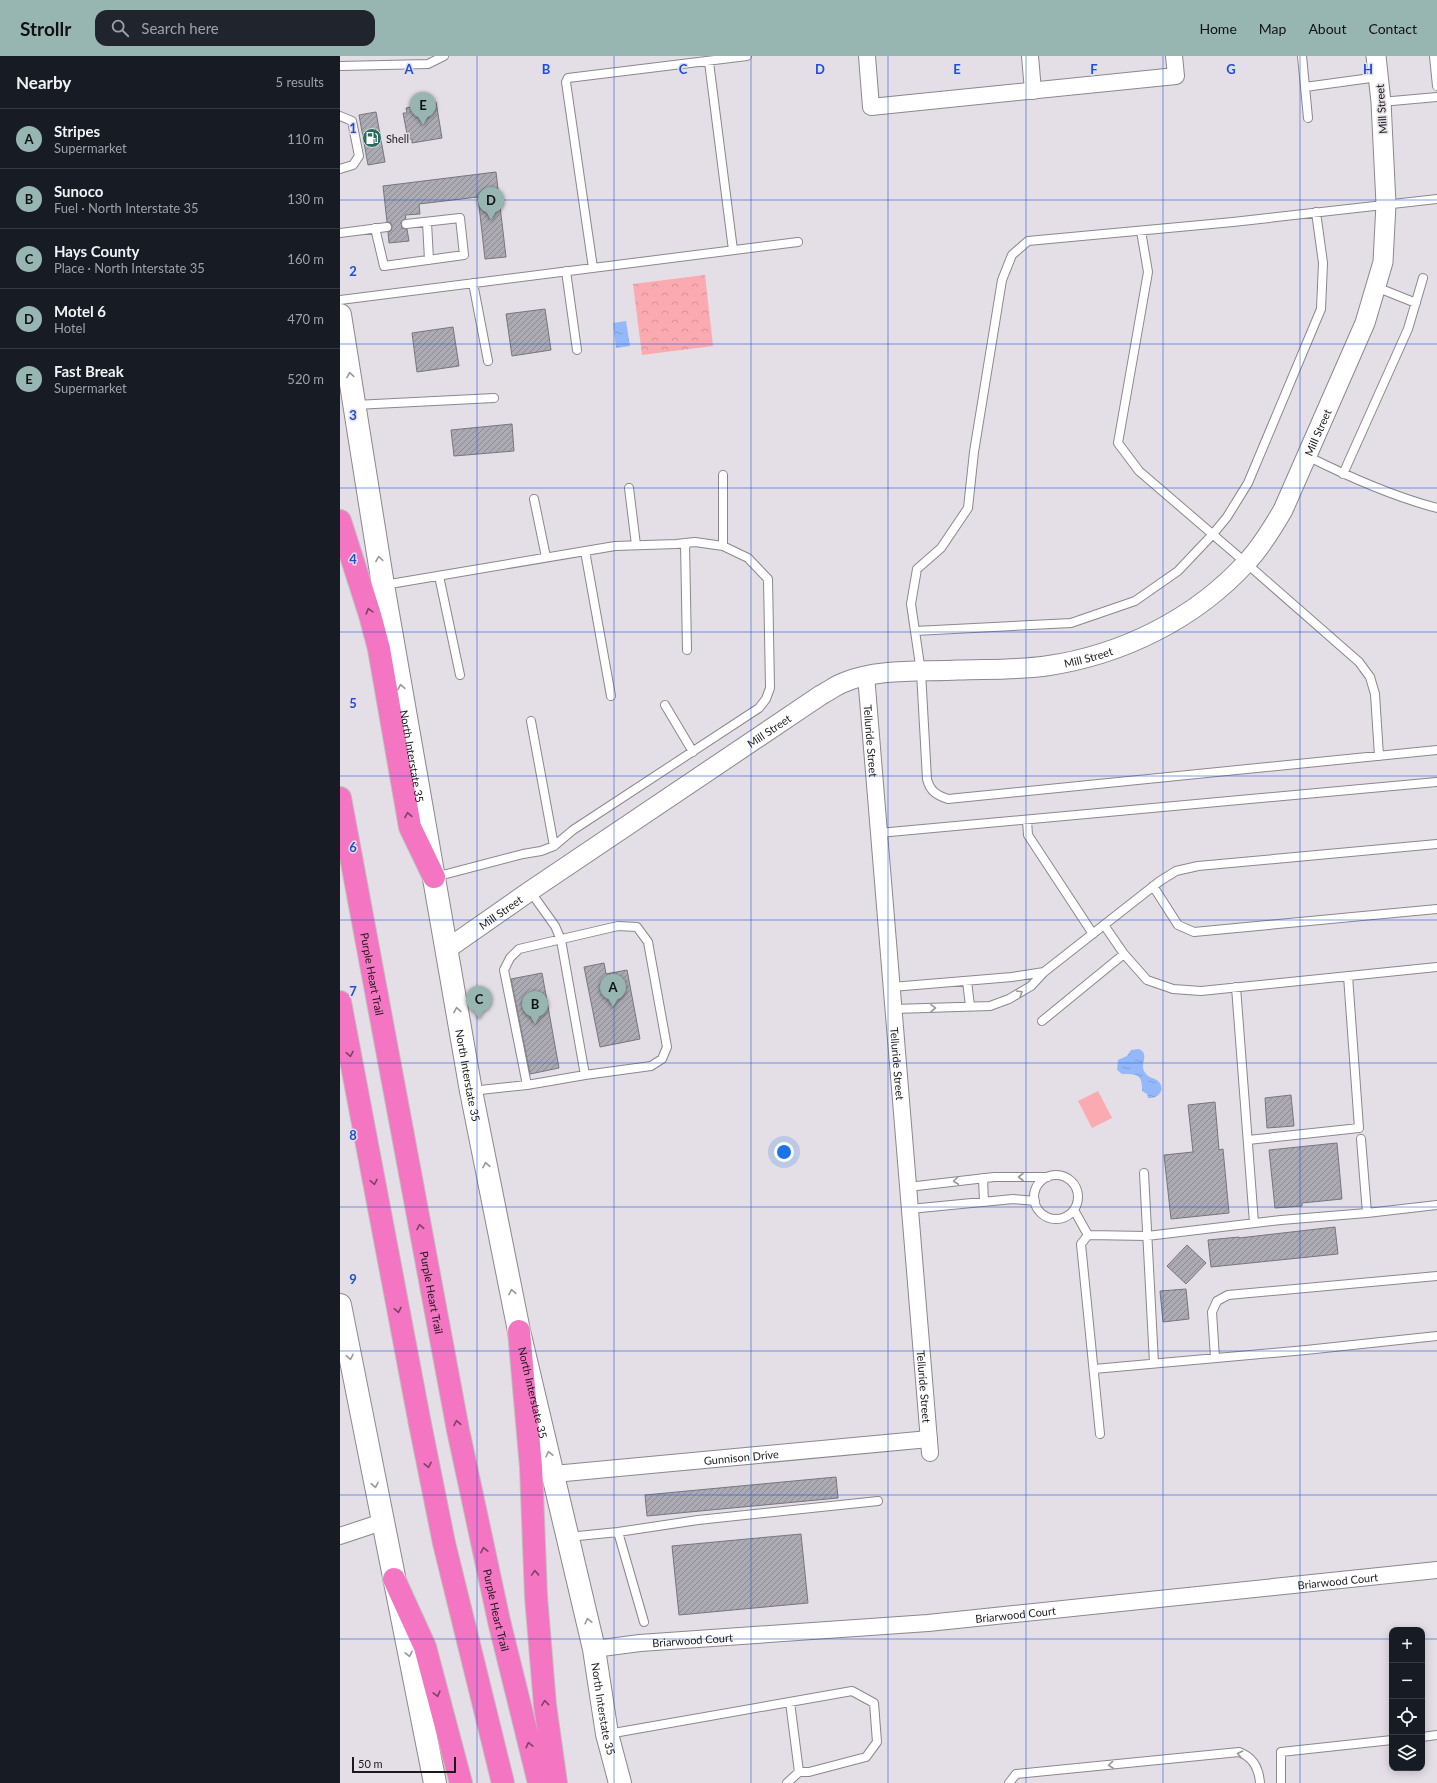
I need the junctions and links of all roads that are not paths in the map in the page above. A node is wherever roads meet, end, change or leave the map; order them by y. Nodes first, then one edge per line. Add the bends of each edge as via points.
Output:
1 (444, 56) edge
2 (747, 56) edge
3 (867, 56) edge
4 (1030, 56) edge
5 (1174, 56) edge
6 (1302, 56) edge
7 (1376, 56) edge
8 (1434, 56) edge
9 (709, 62) junction
10 (340, 66) edge
11 (1378, 77) junction
12 (1437, 86) edge
13 (1305, 87) junction
14 (1033, 91) junction
15 (1437, 98) edge
16 (1381, 102) junction
17 (340, 116) edge
18 (1308, 118) dead end
19 (340, 169) edge
20 (1437, 199) edge
21 (1386, 204) junction
22 (1316, 212) junction
23 (427, 222) junction
24 (406, 224) dead end
25 (387, 227) dead end
26 (375, 228) junction
27 (1141, 231) junction
28 (340, 233) edge
29 (798, 242) dead end
30 (733, 250) junction
31 (429, 260) junction
32 (594, 268) junction
33 (566, 271) junction
34 (1423, 278) dead end
35 (473, 283) junction
36 (1376, 287) junction
37 (340, 300) edge
38 (1416, 303) junction
39 (340, 315) edge
40 (578, 350) dead end
41 (488, 361) dead end
42 (494, 398) dead end
43 (354, 406) junction
44 (1307, 456) junction
45 (1343, 474) junction
46 (723, 475) dead end
47 (629, 488) dead end
48 (534, 499) dead end
49 (1437, 508) edge
50 (340, 521) edge
51 (1213, 534) junction
52 (685, 543) junction
53 (636, 545) junction
54 (723, 546) junction
55 (585, 551) junction
56 (546, 557) junction
57 (1246, 563) junction
58 (439, 576) junction
59 (383, 585) junction
60 (915, 631) junction
61 (687, 650) dead end
62 (921, 672) junction
63 (460, 675) dead end
64 (866, 675) junction
65 (611, 696) dead end
66 (665, 705) dead end
67 (531, 721) dead end
68 (1437, 750) edge
69 (693, 752) junction
70 (1379, 756) junction
71 (1437, 782) edge
72 (340, 798) edge
73 (1027, 820) junction
74 (879, 833) junction
75 (1437, 844) edge
76 (554, 846) junction
77 (434, 877) junction
78 (1153, 886) junction
79 (530, 891) junction
80 (1437, 908) edge
81 (1104, 925) junction
82 (1093, 934) junction
83 (561, 940) junction
84 (447, 949) junction
85 (1124, 954) junction
86 (1437, 968) edge
87 (1044, 972) junction
88 (1348, 976) junction
89 (967, 981) junction
90 (892, 987) junction
91 (1236, 987) junction
92 (340, 1002) edge
93 (970, 1006) junction
94 (894, 1010) junction
95 (1042, 1021) dead end
96 (585, 1075) junction
97 (527, 1085) junction
98 (471, 1091) junction
99 (1361, 1139) dead end
100 (1248, 1140) junction
101 (1144, 1173) dead end
102 (1048, 1177) junction
103 (983, 1178) junction
104 (908, 1187) junction
105 (1035, 1201) junction
106 (984, 1202) junction
107 (1437, 1205) edge
108 (910, 1209) junction
109 (1074, 1210) junction
110 (1367, 1213) junction
111 (1254, 1223) junction
112 (1088, 1235) junction
113 (1147, 1236) junction
114 (1437, 1276) edge
115 (341, 1312) edge
116 (519, 1331) junction
117 (1437, 1336) edge
118 (1215, 1358) junction
119 (1154, 1364) junction
120 (1094, 1369) junction
121 (1100, 1434) dead end
122 (930, 1446) joint
123 (554, 1474) junction
124 (878, 1501) dead end
125 (382, 1522) junction
126 (618, 1532) junction
127 (340, 1536) edge
128 (568, 1537) junction
129 (1437, 1570) edge
130 (394, 1579) junction
131 (644, 1622) dead end
132 (594, 1649) junction
133 (790, 1702) junction
134 (607, 1734) junction
135 (1437, 1735) edge
136 (1425, 1737) edge
137 (1389, 1740) edge
138 (799, 1772) junction
139 (435, 1783) edge
140 (461, 1783) edge
141 (503, 1783) edge
142 (538, 1783) edge
143 (556, 1783) edge
144 (620, 1783) edge
145 (786, 1783) edge
146 (1009, 1783) edge
147 (1260, 1783) edge
148 (1281, 1783) edge

1 - 10 lane via 428,64
2 - 9 lane
3 - 14 street via 871,107
4 - 14 street
5 - 14 street via 1176,76
6 - 13 lane
7 - 11 street, Mill Street
8 - 12 lane
9 - 30 lane
9 - 32 lane via 568,78 566,82
11 - 13 lane
11 - 16 street, Mill Street
13 - 18 lane
15 - 16 lane
16 - 21 street, Mill Street
17 - 19 lane via 352,121 359,156 353,164
20 - 21 lane
21 - 22 lane
21 - 36 street, Mill Street via 1383,262
22 - 27 lane
22 - 51 lane via 1323,263 1321,309 1248,483
23 - 24 lane
23 - 31 lane
23 - 31 lane via 460,218 464,255
25 - 26 lane
26 - 28 lane
26 - 31 lane via 384,266
27 - 51 lane via 1148,272 1118,443 1139,471
27 - 60 lane via 1028,241 1012,255 1002,280 974,452 968,508 941,548 917,569 911,604
29 - 30 lane
30 - 32 lane
32 - 33 lane
33 - 35 lane
33 - 40 lane
34 - 38 lane
35 - 37 lane
35 - 41 lane
36 - 38 lane
36 - 44 street, Mill Street via 1365,324
38 - 45 lane via 1408,329
43 -> 39 main road, North Interstate 35
42 - 43 lane
59 -> 43 main road, North Interstate 35
44 - 45 lane
44 - 57 street, Mill Street via 1283,510
45 - 49 lane via 1389,494
46 - 54 lane
47 - 53 lane
48 - 56 lane
77 -> 50 highway via 410,827 379,649
51 - 57 lane
51 - 60 lane via 1178,570 1135,601 1071,623
52 - 53 lane
52 - 54 lane via 705,542
52 - 61 lane
53 - 55 lane
54 - 69 lane via 748,558 768,579 770,688 759,708
55 - 56 lane
55 - 65 lane
56 - 58 lane
57 - 62 street, Mill Street via 1191,611 1146,637 1096,657 1045,666
57 - 70 lane via 1359,662 1370,677 1375,694
58 - 59 lane
58 - 63 lane
77 -> 59 main road, North Interstate 35
60 - 62 lane
62 - 64 street, Mill Street
62 - 70 lane via 927,778 933,791 948,799
64 - 74 street, Telluride Street
64 - 79 street, Mill Street via 844,682 821,695
66 - 69 lane
67 - 76 lane
68 - 70 lane
69 - 76 lane via 573,830
71 - 73 lane
142 -> 72 highway, Purple Heart Trail via 499,1621 458,1430
73 - 74 lane
73 - 82 lane via 1028,836
74 - 90 street, Telluride Street
75 - 78 lane via 1198,866 1176,871
76 - 77 lane via 535,853
77 - 84 main road, North Interstate 35
78 - 80 lane via 1178,925 1194,932
78 - 81 lane
79 - 83 lane via 555,926
79 - 84 street, Mill Street
81 - 82 lane
81 - 85 lane
82 - 87 lane
83 - 96 lane
83 - 96 lane via 618,926 637,927 648,942 667,1047 662,1058 651,1066
83 - 97 lane via 519,949 510,958 504,970
98 -> 84 main road, North Interstate 35
85 - 91 lane via 1147,980 1173,989 1201,991
85 - 95 lane
86 - 88 lane
87 - 89 lane
93 -> 87 lane via 990,1006 1009,999 1031,986
88 - 91 lane
88 - 100 lane via 1359,1128
89 - 90 lane
89 - 93 lane
90 - 94 street, Telluride Street
91 - 100 lane
92 -> 141 highway via 444,1543
94 -> 93 lane
94 - 104 street, Telluride Street
96 - 97 lane
97 - 98 lane
116 -> 98 main road, North Interstate 35
99 - 110 lane
100 - 111 lane
101 - 113 lane
102 -> 103 lane
102 - 105 lane via 1037,1186
102 - 109 lane via 1064,1177 1076,1187 1078,1203
103 -> 104 lane
103 - 106 lane
104 - 108 street, Telluride Street
105 - 106 lane
105 - 109 lane via 1038,1209 1051,1219 1068,1216
106 - 108 lane
107 - 110 lane
108 - 122 street, Telluride Street
109 - 112 lane
110 - 111 lane
111 - 113 lane
112 - 113 lane
112 - 120 lane via 1081,1244
113 - 119 lane
114 - 118 lane via 1228,1295 1217,1302 1212,1312
115 -> 125 main road
123 -> 116 main road, North Interstate 35
143 -> 116 highway via 545,1705 536,1596 531,1467
117 - 118 lane
118 - 119 lane
119 - 120 lane
120 - 121 lane
122 - 123 street, Gunnison Drive
123 - 128 main road, North Interstate 35
124 - 126 lane via 698,1520
125 - 127 street
125 - 130 main road
126 - 128 lane
126 - 131 lane
132 -> 128 main road, North Interstate 35
129 - 132 street, Briarwood Court via 928,1623 648,1642
130 -> 139 main road
130 -> 140 highway via 425,1647
132 - 134 main road, North Interstate 35
133 - 134 lane
133 - 138 lane
133 - 138 lane via 852,1691 874,1703 877,1742 866,1757 809,1772
134 - 144 main road, North Interstate 35
135 - 136 lane
137 - 148 lane via 1281,1752
138 - 145 lane
147 -> 146 lane via 1259,1772 1252,1761 1246,1754 1239,1752 1016,1774

